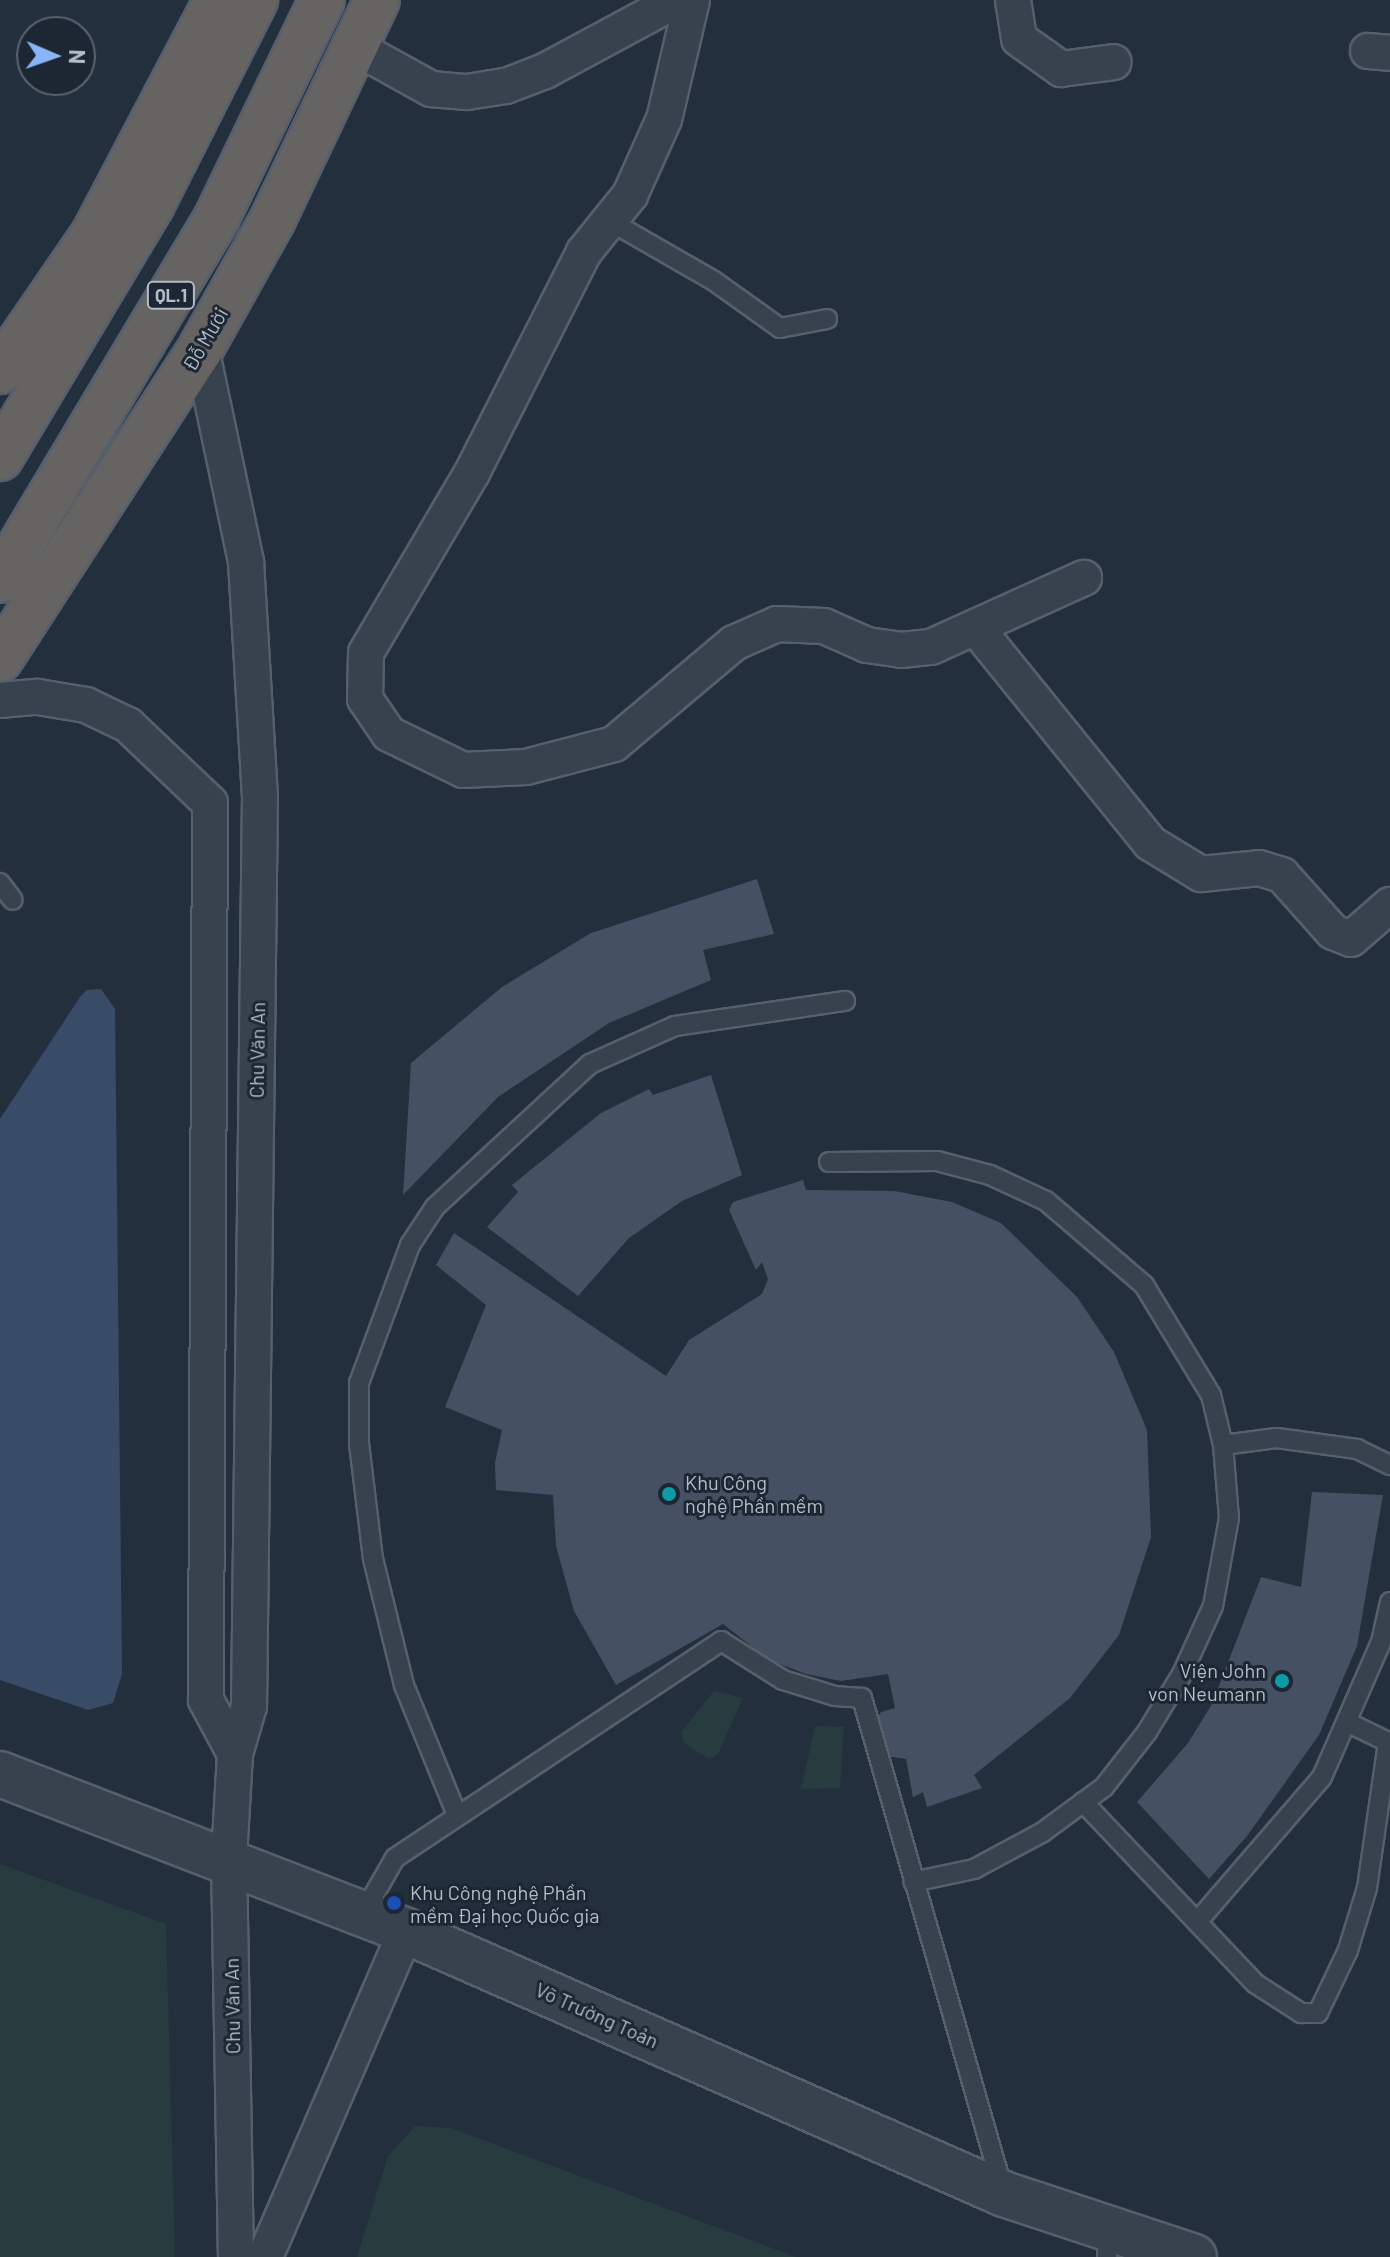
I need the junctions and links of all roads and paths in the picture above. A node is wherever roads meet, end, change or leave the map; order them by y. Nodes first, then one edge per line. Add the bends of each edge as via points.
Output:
1 (217, 0) edge
2 (255, 0) edge
3 (322, 0) edge
4 (377, 0) edge
5 (677, 0) edge
6 (692, 0) edge
7 (1013, 0) edge
8 (357, 48) junction
9 (1114, 62) dead end
10 (608, 220) junction
11 (827, 319) dead end
12 (201, 348) junction
13 (0, 371) edge
14 (0, 458) edge
15 (1084, 578) dead end
16 (0, 580) edge
17 (977, 629) junction
18 (0, 659) edge
19 (0, 700) edge
20 (260, 795) junction
21 (210, 803) junction
22 (0, 883) edge
23 (13, 900) dead end
24 (1390, 905) edge
25 (845, 1001) dead end
26 (829, 1162) dead end
27 (1223, 1445) junction
28 (1390, 1465) edge
29 (1390, 1602) edge
30 (1349, 1723) junction
31 (1389, 1742) edge
32 (235, 1754) junction
33 (0, 1774) edge
34 (1083, 1802) junction
35 (457, 1815) junction
36 (229, 1859) junction
37 (913, 1882) junction
38 (363, 1914) junction
39 (1197, 1922) junction
40 (406, 1931) junction
41 (1004, 2194) junction
42 (1108, 2243) edge
43 (236, 2257) edge
44 (265, 2257) edge
45 (1194, 2257) edge

1 - 13 highway via 94,234
2 - 14 highway via 152,204
3 - 16 highway, QL.1 via 217,217
4 - 8 highway, Đỗ Mười / QL.1
5 - 8 street via 545,71 506,86 467,92 431,89
6 - 10 street via 664,119 630,195
7 - 9 street via 1019,39 1061,69
8 - 12 highway, Đỗ Mười / QL.1 via 273,219
10 - 11 lane via 714,281 780,328
10 - 17 street via 584,252 473,471 366,653 365,699 389,734 463,770 526,767 614,744 734,643 777,624 824,626 867,645 901,650 931,647
12 - 18 highway, Đỗ Mười / QL.1
12 - 20 street, Chu Văn An via 246,562
15 - 17 street
17 - 24 street via 1150,843 1201,874 1259,868 1282,875 1333,932 1351,939
19 - 21 street via 38,697 100,711 128,725
20 - 21 street
20 - 32 street, Chu Văn An via 249,1706
21 - 32 street via 206,1700
22 - 23 lane
25 - 35 lane via 675,1026 590,1064 435,1207 410,1245 359,1383 359,1444 373,1559 404,1685
26 - 27 lane via 937,1161 990,1175 1046,1201 1144,1285 1211,1395
27 - 28 lane via 1277,1438 1357,1449
27 - 34 lane via 1229,1518 1213,1606 1182,1674 1147,1732 1104,1787
29 - 30 lane via 1381,1642
30 - 31 lane
30 - 39 lane via 1322,1777
31 - 39 lane via 1367,1888 1348,1950 1318,2013 1301,2013 1256,1984
32 - 36 street, Chu Văn An
33 - 36 street, Võ Trường Toản
34 - 37 lane via 1043,1832 974,1869
34 - 39 lane
35 - 37 lane via 721,1641 783,1680 835,1696 862,1698
35 - 38 lane via 395,1858
36 - 38 street, Võ Trường Toản
36 - 43 street, Chu Văn An
37 - 41 lane
38 - 40 street, Võ Trường Toản
40 - 41 street, Võ Trường Toản
40 - 44 street
41 - 42 street, Võ Trường Toản
42 - 45 street, Võ Trường Toản

